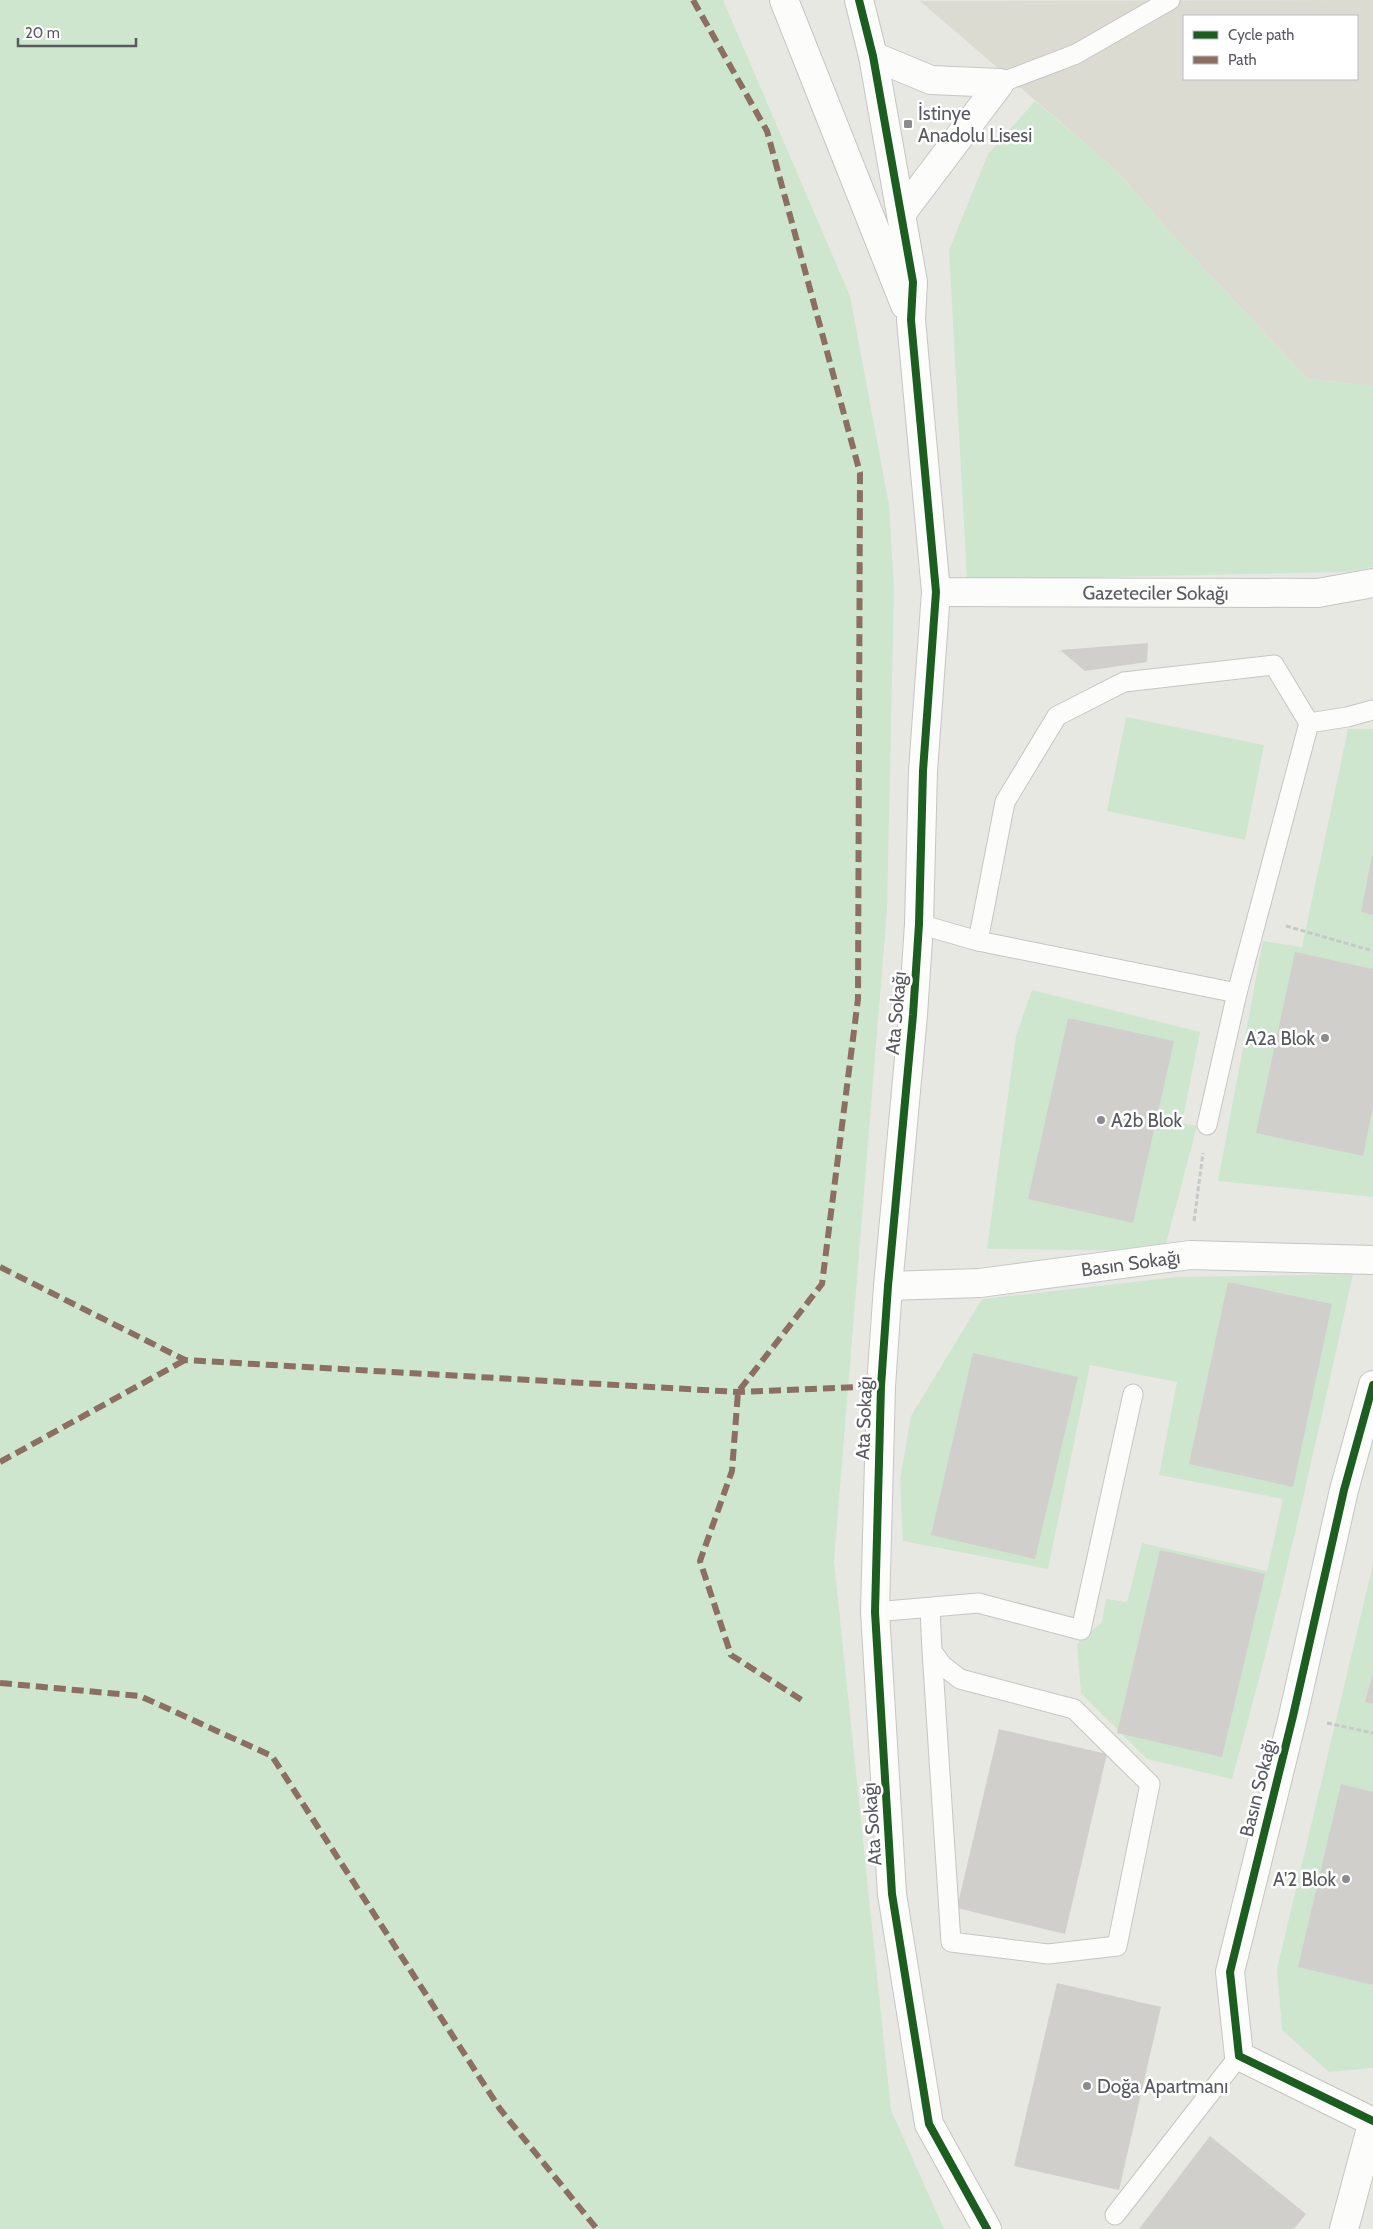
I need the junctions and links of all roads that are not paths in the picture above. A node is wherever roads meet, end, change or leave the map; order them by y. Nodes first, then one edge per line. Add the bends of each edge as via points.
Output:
1 (784, 0) edge
2 (859, 0) edge
3 (1170, 0) edge
4 (873, 56) junction
5 (1000, 83) junction
6 (901, 214) junction
7 (911, 320) junction
8 (1373, 583) edge
9 (936, 592) junction
10 (1373, 710) edge
11 (1309, 722) junction
12 (919, 924) junction
13 (978, 941) junction
14 (1237, 993) junction
15 (1206, 1125) road end
16 (1373, 1260) edge
17 (888, 1286) junction
18 (1373, 1386) edge
19 (1133, 1394) dead end
20 (930, 1609) junction
21 (874, 1612) junction
22 (932, 1651) junction
23 (1239, 2056) junction
24 (1373, 2121) edge
25 (1115, 2215) dead end
26 (986, 2229) edge
27 (1344, 2229) edge

1 - 7 street
2 - 4 street
3 - 5 lane via 1076,54
4 - 5 street via 931,80
4 - 6 street
5 - 6 street
6 - 7 street via 913,282
7 - 9 street, Ata Sokağı
8 - 9 street, Gazeteciler Sokağı via 1318,592
9 - 12 street, Ata Sokağı via 922,771
10 - 11 lane
11 - 13 lane via 1274,665 1124,682 1057,716 1005,802
11 - 14 lane
12 - 13 lane
12 - 17 street, Ata Sokağı
13 - 14 lane
14 - 15 lane
16 - 17 street, Basın Sokağı via 1190,1256 980,1283
17 - 21 street, Ata Sokağı via 881,1386
18 - 23 street, Basın Sokağı via 1344,1490 1230,1972
19 - 20 lane via 1081,1630 978,1603
20 - 21 lane
20 - 22 lane
21 - 26 street, Ata Sokağı via 892,1894 930,2124
22 - 22 lane via 942,1665 960,1679 1074,1709 1150,1784 1117,1946 1048,1954 951,1942
23 - 24 street
23 - 25 lane
24 - 27 street

